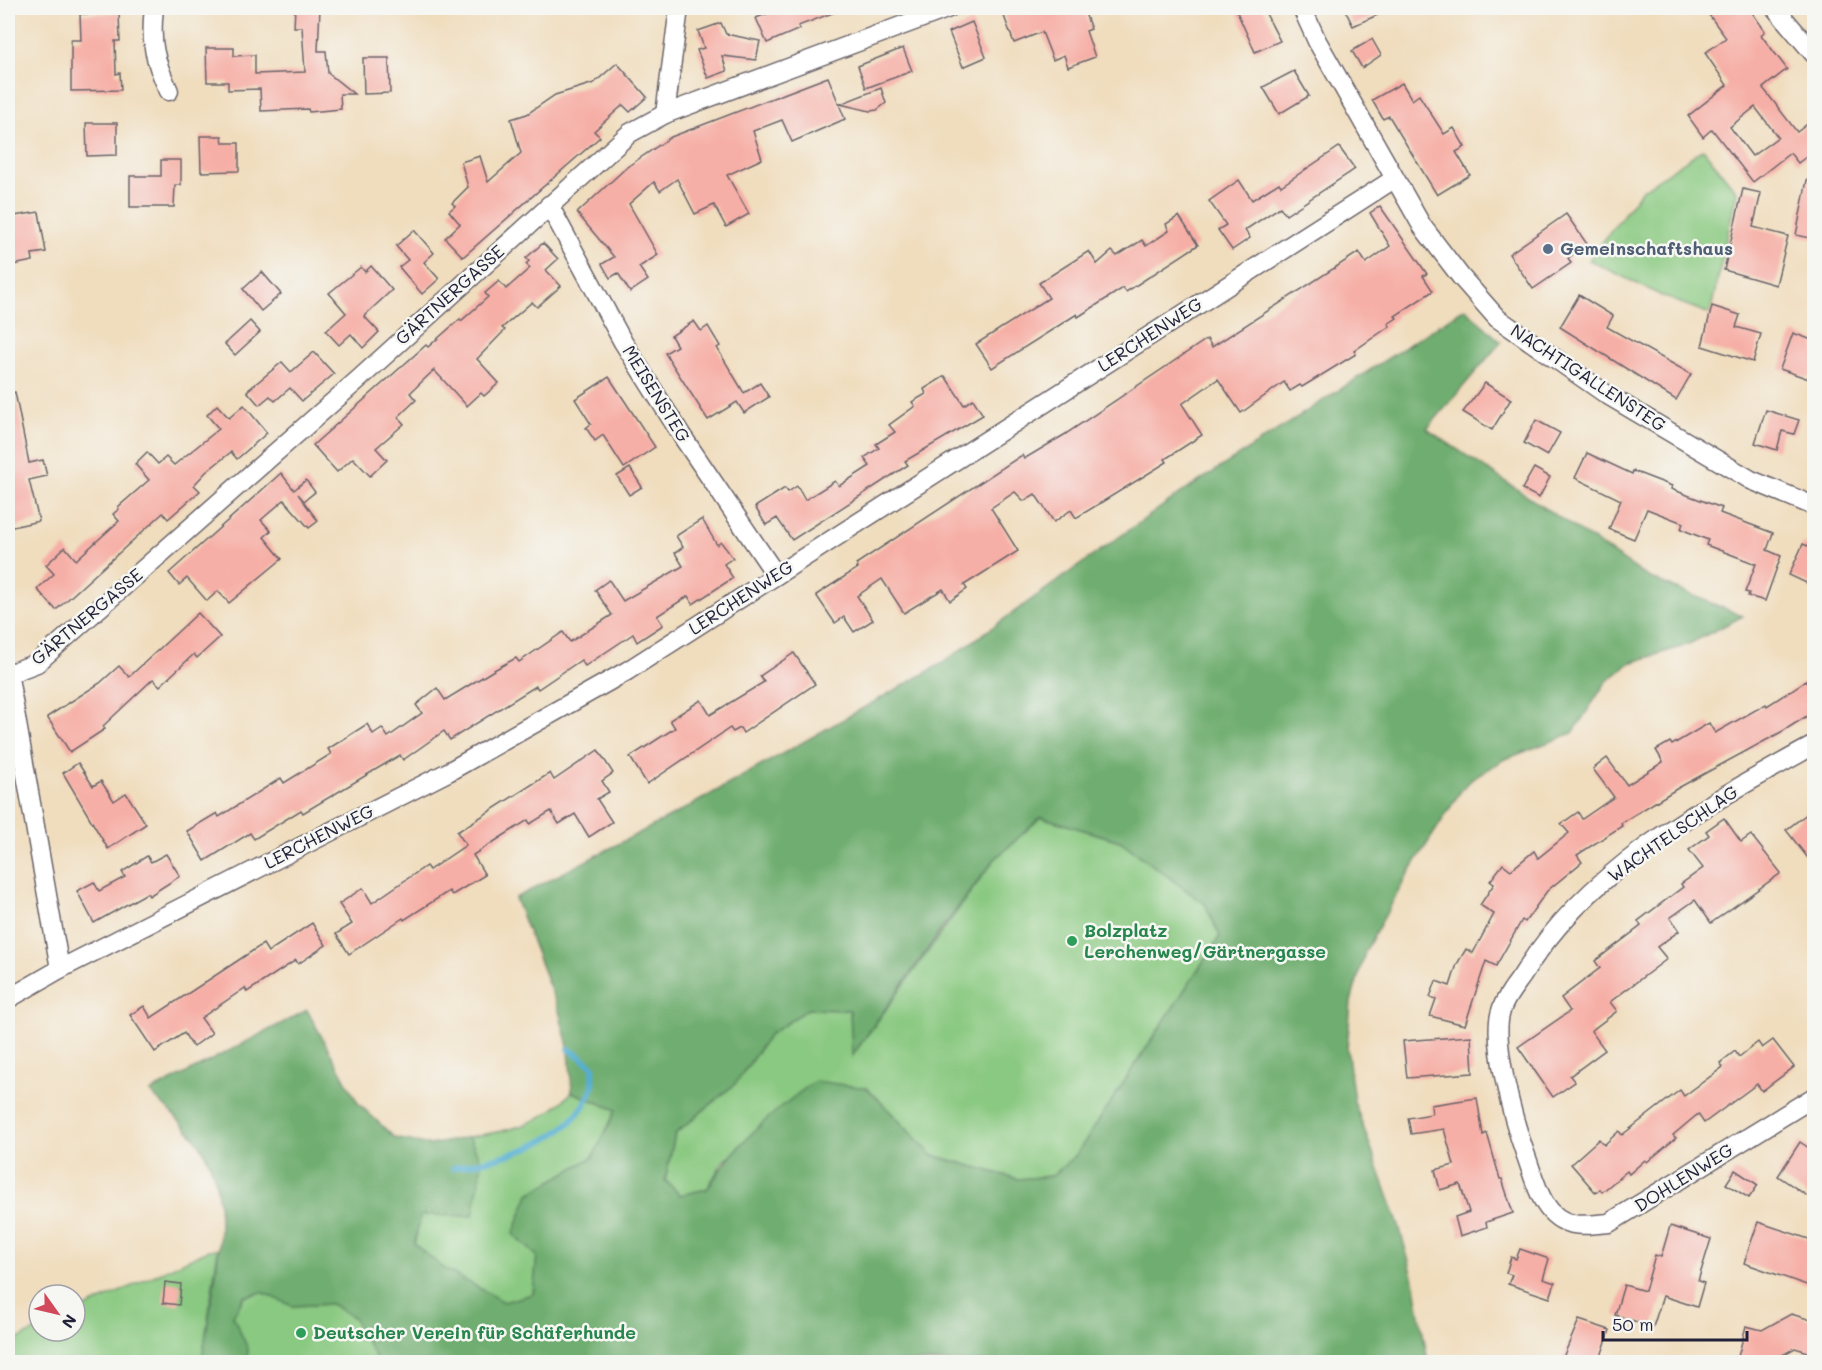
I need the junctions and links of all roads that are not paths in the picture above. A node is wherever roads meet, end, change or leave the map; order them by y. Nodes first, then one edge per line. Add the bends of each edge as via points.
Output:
1 (154, 8) edge
2 (679, 8) edge
3 (949, 8) edge
4 (1302, 8) edge
5 (1775, 8) edge
6 (1815, 54) edge
7 (169, 91) dead end
8 (665, 114) junction
9 (1395, 179) junction
10 (549, 205) junction
11 (1815, 506) edge
12 (776, 575) junction
13 (8, 673) edge
14 (1815, 745) edge
15 (60, 969) junction
16 (8, 999) edge
17 (1815, 1097) edge
18 (1546, 1209) joint

1 - 7 street via 151,36 158,68
2 - 8 street
3 - 8 street, GÄRTNERGASSE
4 - 9 street, NACHTIGALLENSTEG via 1317,42
5 - 6 street
8 - 10 street, GÄRTNERGASSE via 630,133
9 - 11 street, NACHTIGALLENSTEG via 1422,226 1497,318 1605,394 1742,475
9 - 12 street, LERCHENWEG
10 - 12 street, MEISENSTEG via 623,342
10 - 13 street, GÄRTNERGASSE via 37,663
12 - 15 street, LERCHENWEG via 627,670 448,772
13 - 15 street
14 - 18 street, WACHTELSCHLAG via 1716,800 1633,858 1570,913 1530,963 1500,1011 1502,1067 1518,1134
15 - 16 street, LERCHENWEG
17 - 18 street, DOHLENWEG via 1609,1224 1572,1224

